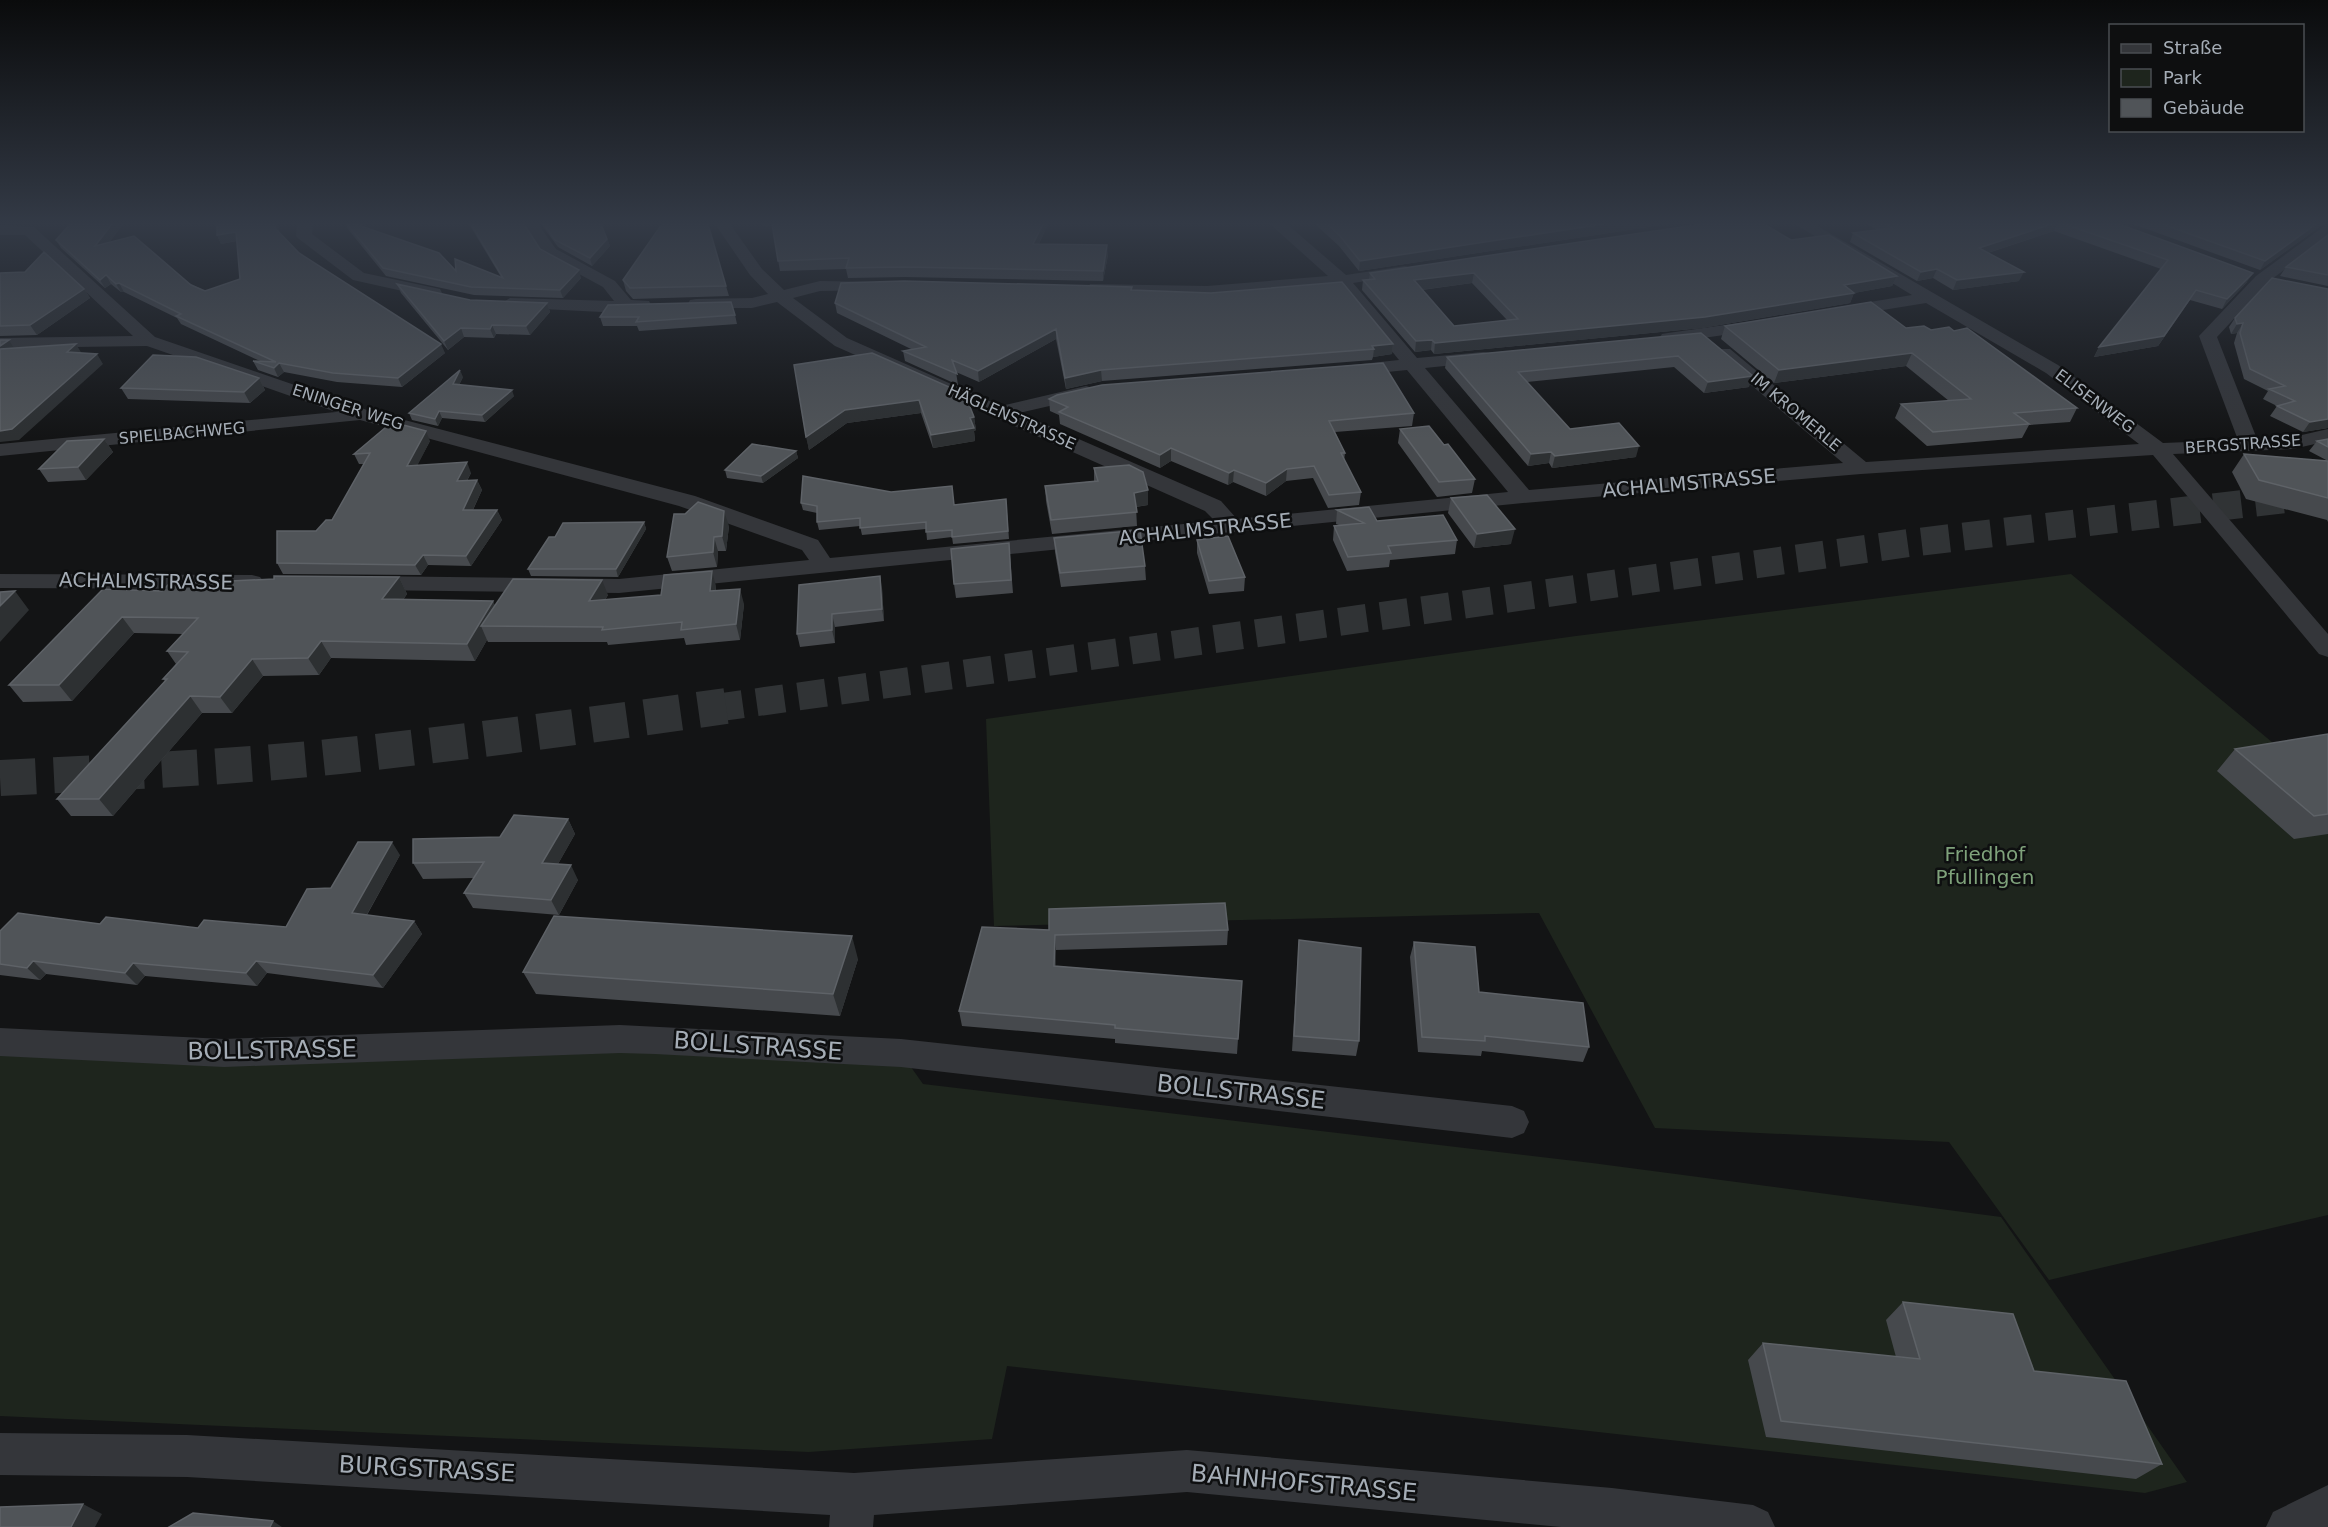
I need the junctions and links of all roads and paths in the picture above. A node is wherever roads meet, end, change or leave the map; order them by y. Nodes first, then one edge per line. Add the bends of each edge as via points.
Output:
1 (100, 295) edge
2 (443, 295) edge
3 (618, 295) edge
4 (787, 295) edge
5 (1355, 295) edge
6 (1927, 295) edge
7 (2241, 295) edge
8 (451, 297) edge
9 (781, 297) junction
10 (1930, 297) junction
11 (498, 303) edge
12 (684, 304) edge
13 (661, 305) edge
14 (627, 306) junction
15 (1826, 314) edge
16 (1780, 322) edge
17 (1702, 335) junction
18 (1656, 339) edge
19 (149, 340) junction
20 (0, 343) edge
21 (1506, 355) edge
22 (1413, 364) junction
23 (1330, 371) edge
24 (1102, 389) edge
25 (999, 412) junction
26 (363, 415) junction
27 (2328, 435) edge
28 (2250, 446) junction
29 (2158, 449) junction
30 (0, 450) edge
31 (1861, 468) junction
32 (1523, 497) junction
33 (1232, 526) junction
34 (825, 567) junction
35 (0, 581) edge
36 (272, 583) edge
37 (344, 583) edge
38 (2328, 649) edge
39 (0, 1042) edge
40 (1512, 1122) dead end
41 (0, 1454) edge
42 (2328, 1508) edge
43 (852, 1511) edge
44 (1615, 1519) edge
45 (1753, 1527) edge
46 (2288, 1527) edge

1 - 19 street, ENINGER WEG
2 - 8 street
3 - 14 street
4 - 9 street
5 - 22 street
6 - 10 street, ELISENWEG
7 - 28 street via 2208,336
9 - 12 street via 752,303
9 - 25 street, HÄGLENSTRASSE via 841,342
10 - 15 street
10 - 29 street, ELISENWEG via 2052,369
11 - 14 street
13 - 14 street
16 - 17 street
17 - 18 street
17 - 31 street, IM KROMERLE
19 - 20 street
19 - 26 street, ENINGER WEG
21 - 22 street
22 - 23 street
22 - 32 street
24 - 25 street
25 - 33 street, HÄGLENSTRASSE via 1213,506
26 - 30 street, SPIELBACHWEG
26 - 34 street, ENINGER WEG via 687,501 810,545
27 - 28 street, BERGSTRASSE via 2293,443
28 - 29 street, BERGSTRASSE
29 - 31 street, ACHALMSTRASSE
29 - 38 street, ELISENWEG
31 - 32 street, ACHALMSTRASSE
32 - 33 street, ACHALMSTRASSE
33 - 34 street, ACHALMSTRASSE
34 - 37 street, ACHALMSTRASSE via 619,586
35 - 36 street, ACHALMSTRASSE
39 - 40 street, BOLLSTRASSE via 224,1053 677,1040 901,1053
41 - 43 street, BURGSTRASSE via 187,1456
42 - 46 street
43 - 44 street, BAHNHOFSTRASSE via 1187,1471
44 - 45 street, BAHNHOFSTRASSE

